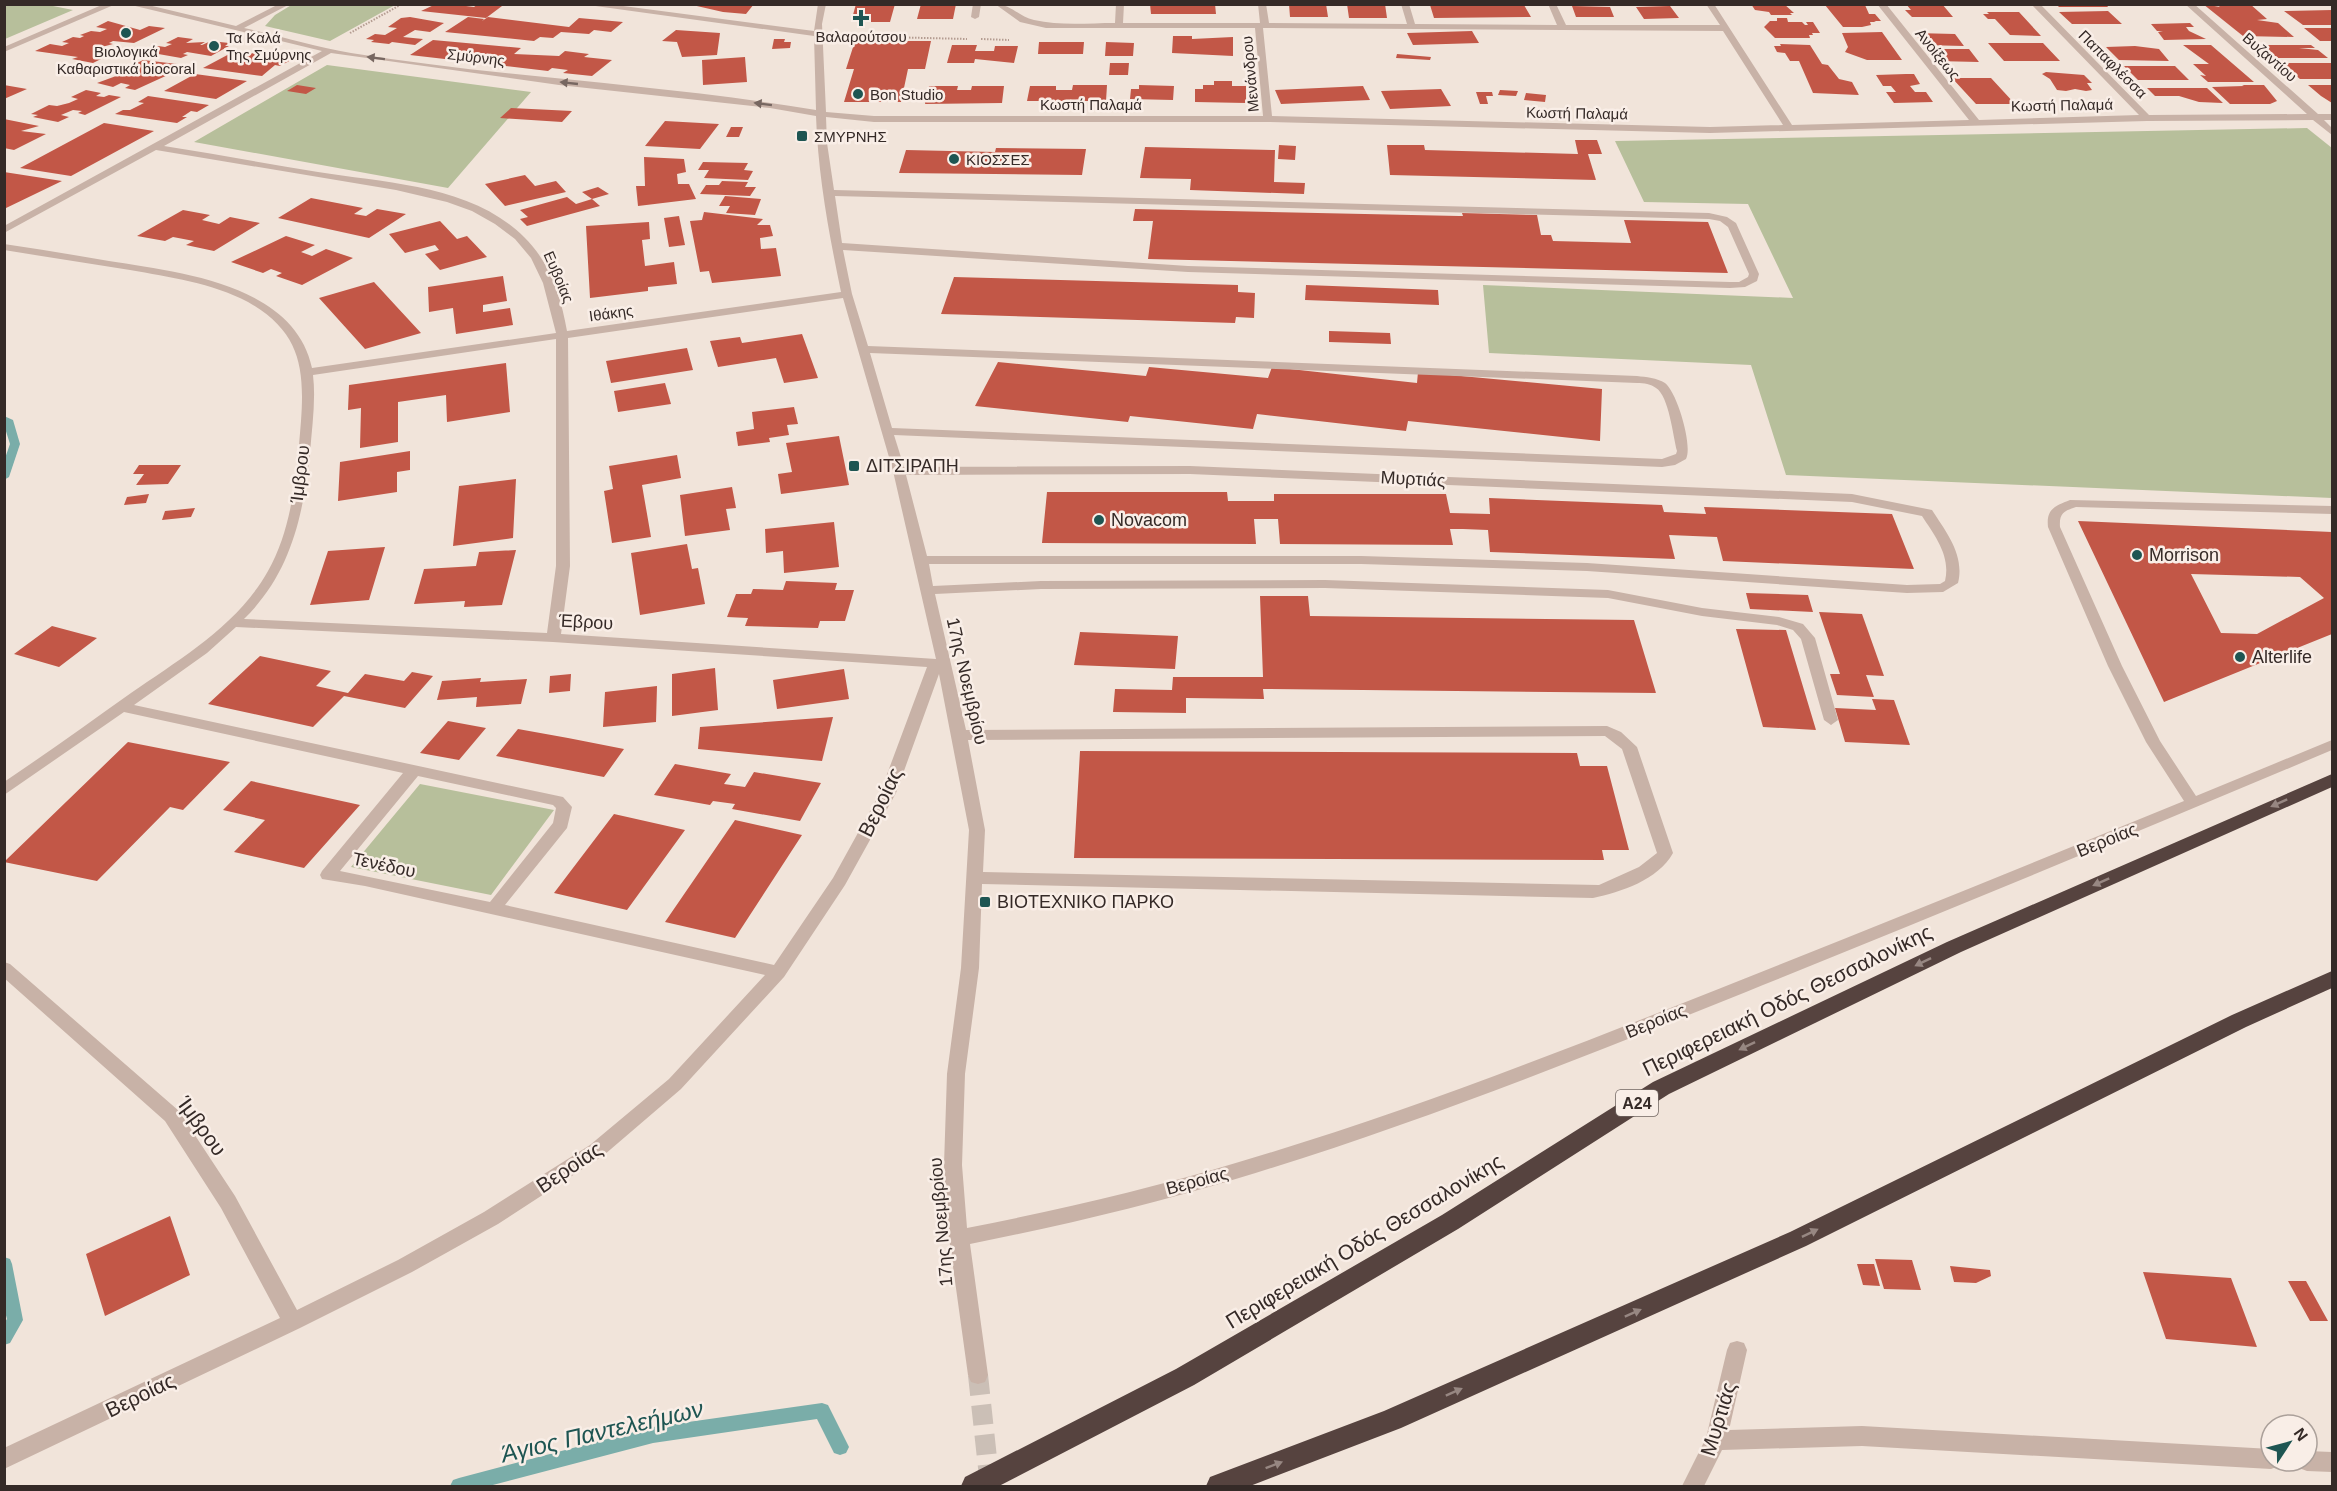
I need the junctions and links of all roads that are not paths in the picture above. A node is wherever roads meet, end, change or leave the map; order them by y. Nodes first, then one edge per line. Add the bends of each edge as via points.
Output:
1 (112, 4) edge
2 (131, 4) edge
3 (286, 4) edge
4 (585, 4) edge
5 (822, 4) edge
6 (977, 4) edge
7 (999, 4) edge
8 (1120, 4) edge
9 (1262, 4) edge
10 (1405, 4) edge
11 (1552, 4) edge
12 (1710, 4) edge
13 (1881, 4) edge
14 (2035, 4) edge
15 (2189, 4) edge
16 (975, 17) dead end
17 (1119, 25) junction
18 (1262, 26) junction
19 (1562, 26) junction
20 (1412, 27) junction
21 (1725, 28) junction
22 (236, 29) junction
23 (818, 34) junction
24 (326, 49) junction
25 (4, 50) edge
26 (821, 114) junction
27 (2316, 117) junction
28 (2332, 117) edge
29 (2147, 118) junction
30 (1268, 119) junction
31 (1975, 122) junction
32 (1789, 128) junction
33 (2332, 132) edge
34 (156, 147) junction
35 (829, 193) junction
36 (4, 230) edge
37 (837, 246) junction
38 (4, 247) edge
39 (847, 294) junction
40 (562, 336) junction
41 (864, 349) junction
42 (308, 372) junction
43 (887, 431) junction
44 (899, 471) junction
45 (2332, 510) edge
46 (921, 560) junction
47 (927, 590) junction
48 (233, 623) junction
49 (553, 638) junction
50 (936, 663) joint
51 (122, 707) junction
52 (1830, 720) dead end
53 (960, 735) junction
54 (2332, 746) edge
55 (414, 770) junction
56 (2332, 780) edge
57 (4, 790) edge
58 (2193, 804) junction
59 (977, 878) junction
60 (493, 909) junction
61 (4, 968) edge
62 (778, 972) junction
63 (2332, 979) edge
64 (959, 1238) junction
65 (293, 1322) junction
66 (1737, 1350) dead end
67 (978, 1375) tunnel mouth
68 (1716, 1440) junction
69 (2259, 1458) edge
70 (4, 1460) edge
71 (974, 1486) edge
72 (1219, 1486) edge
73 (1693, 1486) edge

1 - 25 street
2 - 22 street, Σμύρνης
3 - 22 street
4 - 23 street
5 - 23 street, 17ης Νοεμβρίου
6 - 16 street
7 - 17 street via 1035,24
8 - 17 street
9 - 18 street, Μενάνδρου
10 - 20 street
11 - 19 street
12 - 21 street
13 - 31 street, Ανοίξεως
14 - 29 street, Παπαφλέσσα
15 - 27 street, Βυζαντίου
17 - 18 street
18 - 20 street
18 - 30 street, Μενάνδρου
19 - 20 street
19 - 21 street
21 - 32 street
22 - 24 street, Σμύρνης
23 - 26 street, 17ης Νοεμβρίου
26 -> 24 street, Σμύρνης
24 - 34 street
26 - 30 street, Κωστή Παλαμά via 874,119
26 - 35 street, 17ης Νοεμβρίου
27 - 28 street, Κωστή Παλαμά
27 - 29 street, Κωστή Παλαμά
27 - 33 street, Βυζαντίου
29 - 31 street, Κωστή Παλαμά
30 - 32 street, Κωστή Παλαμά via 1683,130
31 - 32 street, Κωστή Παλαμά
34 - 36 street
34 - 40 street, Ευβοίας via 417,192 482,214 515,234 532,253 559,315
35 - 37 street, 17ης Νοεμβρίου
35 - 37 street via 1709,216 1732,225 1754,273 1750,282 1730,285 1274,272
37 - 39 street, 17ης Νοεμβρίου
38 - 42 street, Ίμβρου via 186,277 231,291 262,307 289,329 301,348
39 - 40 street, Ιθάκης
39 - 41 street, 17ης Νοεμβρίου
40 - 42 street, Ιθάκης
40 - 49 street, Ευβοίας via 564,566
41 - 43 street, 17ης Νοεμβρίου
41 - 43 street via 1614,377 1659,385 1668,393 1683,451 1678,460 1662,462
42 - 48 street, Ίμβρου via 300,478 288,543 268,582
43 - 44 street, 17ης Νοεμβρίου
44 - 46 street, 17ης Νοεμβρίου
44 - 46 street, Μυρτιάς via 1190,470 1844,498 1927,513 1951,555 1954,575 1951,584 1943,588 1888,588 1587,567 1373,561
45 - 58 street via 2075,503 2058,509 2053,517 2120,675 2153,742
46 - 47 street, 17ης Νοεμβρίου
47 - 52 street via 1041,585 1325,584 1608,594 1798,627 1808,638
47 - 53 street, 17ης Νοεμβρίου
48 - 49 street, Έβρου
48 - 51 street, Ίμβρου
49 - 50 street, Έβρου
50 - 62 street, Βεροίας via 888,793 839,881
51 - 55 street
51 - 57 street, Ίμβρου
53 - 59 street, 17ης Νοεμβρίου via 977,830
53 - 59 street via 1607,731 1629,747 1665,853 1655,867 1593,892
54 - 58 street, Βεροίας
55 - 60 street via 548,797 564,807 561,824
55 - 60 street, Τενέδου via 328,875
56 -> 71 highway, Περιφερειακή Οδός Θεσσαλονίκης / Α24 via 1954,947 1661,1088 1450,1222 1185,1377
58 - 64 street, Βεροίας via 1608,1040 1321,1146 1033,1225
59 - 64 street, 17ης Νοεμβρίου via 956,1074 953,1165
60 - 62 street, Τενέδου
61 - 65 street, Ίμβρου via 172,1116 228,1202
62 - 65 street, Βεροίας via 675,1084 597,1150 491,1218
72 -> 63 highway via 1392,1420 1798,1239
64 - 67 street, 17ης Νοεμβρίου
65 - 70 street, Βεροίας
66 - 68 street, Μυρτιάς
68 - 69 street via 1862,1436
68 - 73 street, Μυρτιάς

